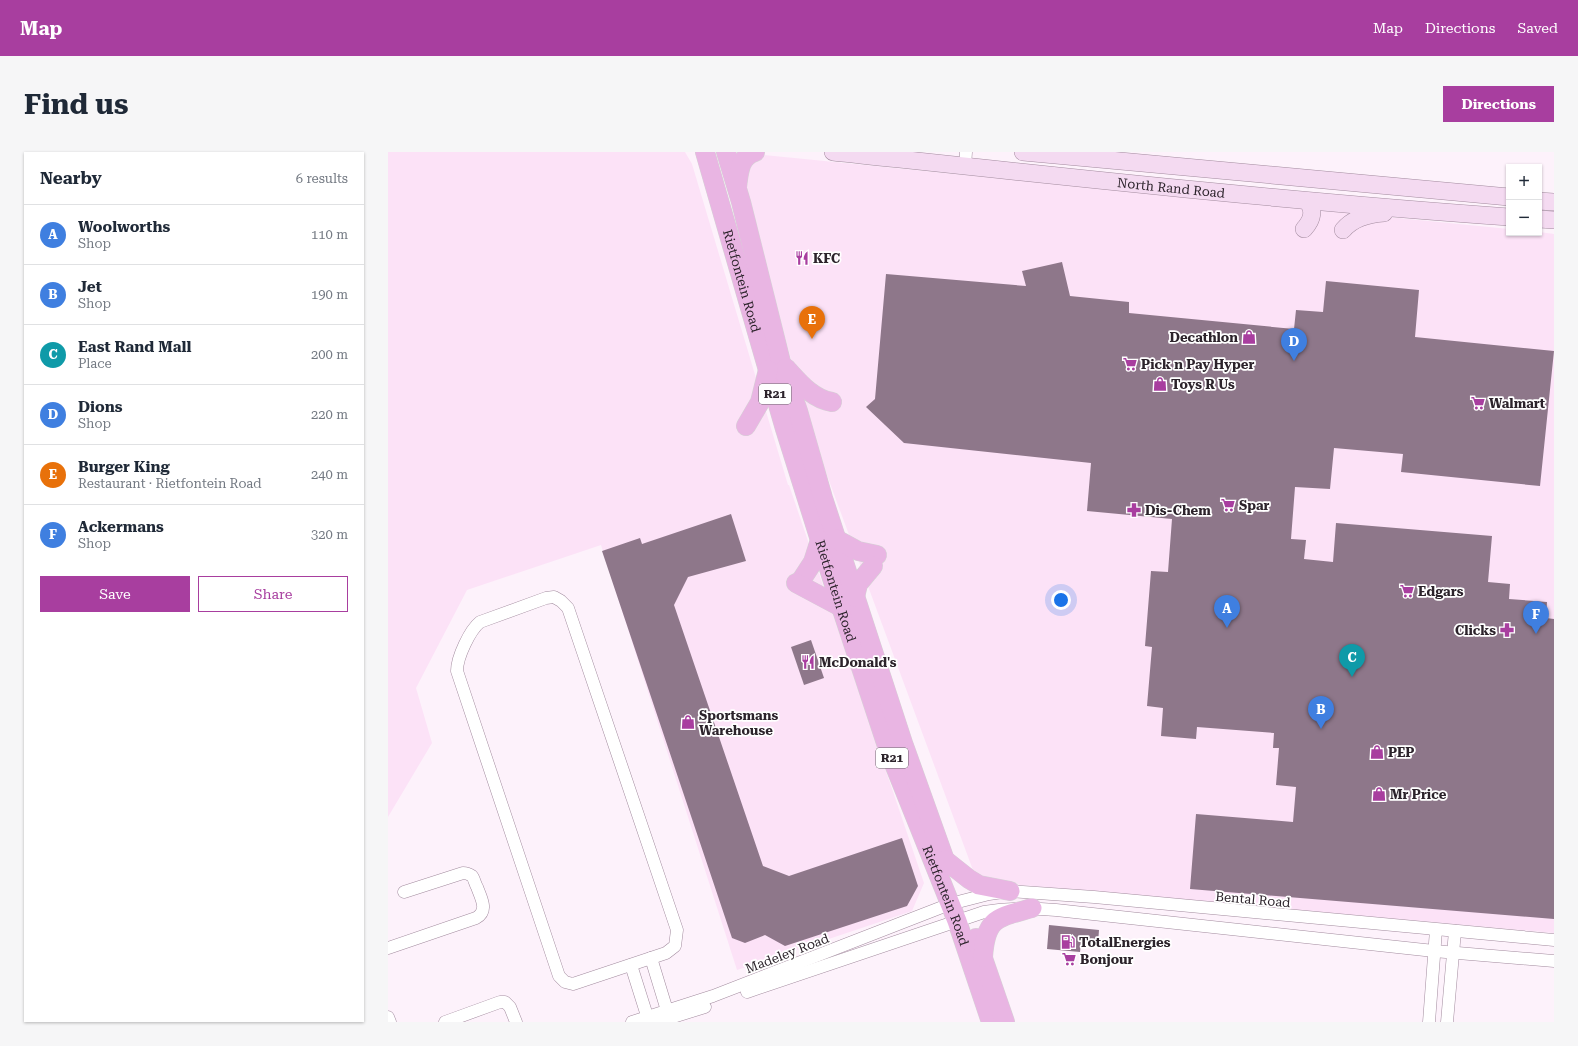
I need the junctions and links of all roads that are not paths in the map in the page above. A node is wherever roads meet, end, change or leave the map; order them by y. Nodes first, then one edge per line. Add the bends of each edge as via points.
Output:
1 (705, 152) edge
2 (726, 152) edge
3 (755, 152) edge
4 (833, 152) edge
5 (1023, 152) edge
6 (966, 159) edge
7 (736, 188) junction
8 (1506, 197) edge
9 (1542, 200) edge
10 (1307, 201) junction
11 (1554, 202) edge
12 (1434, 212) junction
13 (1506, 217) edge
14 (1542, 219) edge
15 (1554, 220) edge
16 (1304, 229) dead end
17 (1343, 230) dead end
18 (774, 366) junction
19 (832, 402) dead end
20 (746, 426) dead end
21 (828, 539) junction
22 (848, 602) junction
23 (945, 860) junction
24 (1010, 891) junction
25 (404, 892) dead end
26 (956, 902) junction
27 (1032, 908) junction
28 (963, 919) junction
29 (1436, 930) junction
30 (1455, 931) junction
31 (1554, 940) edge
32 (388, 948) edge
33 (1434, 951) junction
34 (1453, 953) junction
35 (983, 957) junction
36 (651, 958) junction
37 (1554, 961) edge
38 (631, 965) junction
39 (668, 1014) junction
40 (388, 1017) edge
41 (651, 1020) edge
42 (390, 1022) edge
43 (445, 1022) edge
44 (516, 1022) edge
45 (632, 1022) edge
46 (990, 1022) edge
47 (1005, 1022) edge
48 (1429, 1022) edge
49 (1447, 1022) edge

1 - 18 main road, Rietfontein Road / R21
2 - 7 main road, Rietfontein Road / R21
3 - 7 main road via 744,159
4 - 6 main road, North Rand Road
5 - 8 main road, North Rand Road
6 - 10 main road, North Rand Road
7 - 18 main road, Rietfontein Road / R21
9 - 11 main road
10 - 12 main road, North Rand Road
10 - 16 main road via 1311,206 1312,216
12 - 13 main road, North Rand Road
12 - 17 main road via 1376,214 1361,217 1349,223
14 - 15 main road
18 - 19 main road via 819,398
18 - 20 main road via 760,402
18 - 21 main road, Rietfontein Road / R21 via 806,500
21 - 22 main road, Rietfontein Road / R21
21 - 22 main road via 875,560
21 - 22 main road via 798,583
22 - 23 main road, Rietfontein Road / R21
22 - 26 main road, Rietfontein Road / R21 via 888,749
23 - 24 main road via 979,885
23 - 26 main road, Rietfontein Road / R21
24 - 26 street, Bental Road
24 - 29 street, Bental Road
25 - 32 street via 463,873 468,874 472,876 483,910 476,918
26 - 28 main road, Rietfontein Road / R21
26 - 39 street, Madeley Road
27 - 28 street via 984,912
27 - 33 street
27 - 35 main road via 995,920 985,936
28 - 35 main road, Rietfontein Road / R21
28 - 39 street, Madeley Road
28 - 46 main road, Rietfontein Road / R21
29 - 30 street, Bental Road
29 - 33 street
30 - 31 street, Bental Road
30 - 34 street
33 - 34 street
33 - 48 street
34 - 37 street
34 - 49 street
35 - 47 main road, Rietfontein Road / R21
36 - 38 street
36 - 38 street via 672,950 677,941 678,930 568,608 558,598 546,598 486,619 477,624 471,633 458,660 458,676 559,976 565,982 577,983
36 - 39 street
38 - 41 street
39 - 41 street, Madeley Road
40 - 42 street
41 - 45 street, Madeley Road
43 - 44 street via 500,1002 506,1002

